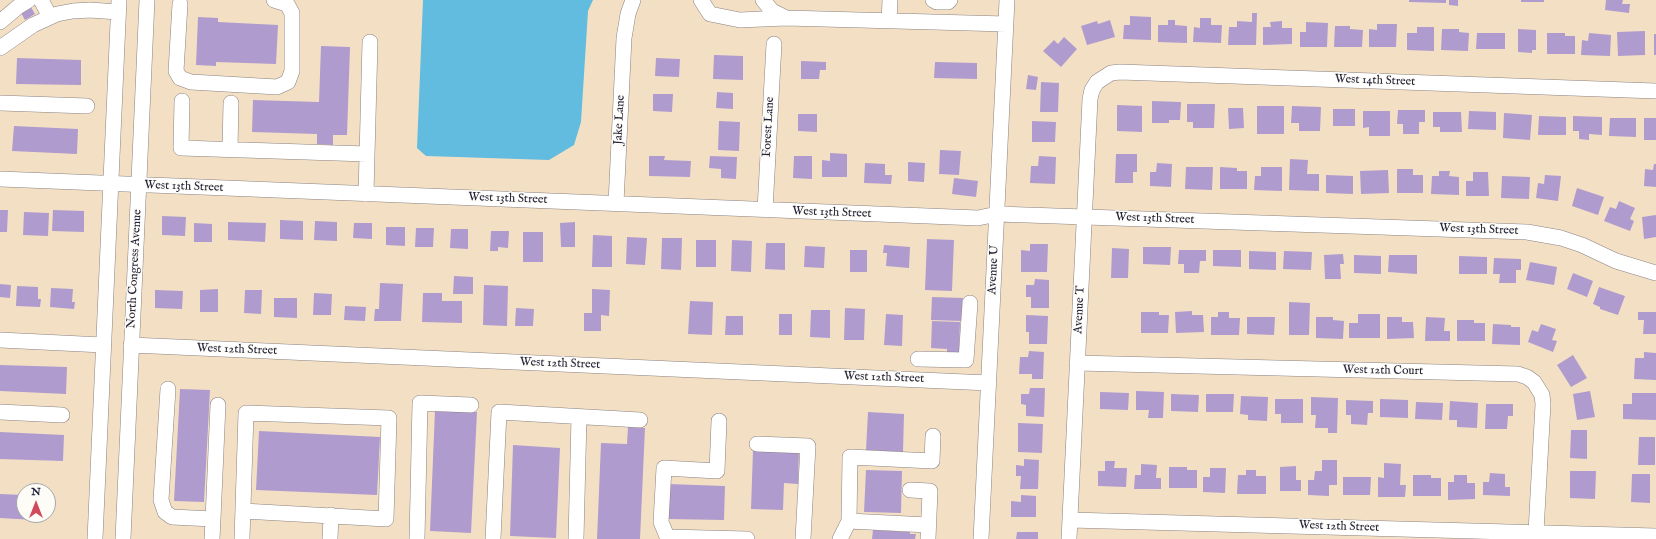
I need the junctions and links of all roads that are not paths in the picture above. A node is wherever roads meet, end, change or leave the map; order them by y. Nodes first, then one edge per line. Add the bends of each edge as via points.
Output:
1 (29, 0) edge
2 (41, 0) edge
3 (147, 0) edge
4 (274, 0) edge
5 (632, 0) edge
6 (701, 0) edge
7 (763, 0) edge
8 (890, 0) edge
9 (933, 0) edge
10 (950, 0) edge
11 (1007, 0) edge
12 (179, 2) edge
13 (119, 6) edge
14 (50, 17) junction
15 (786, 18) junction
16 (889, 21) junction
17 (0, 22) edge
18 (1006, 24) junction
19 (370, 42) dead end
20 (774, 44) dead end
21 (0, 48) edge
22 (1097, 82) joint
23 (1656, 91) edge
24 (182, 101) dead end
25 (0, 103) edge
26 (231, 103) dead end
27 (87, 106) dead end
28 (230, 149) junction
29 (367, 154) junction
30 (0, 179) edge
31 (111, 184) junction
32 (138, 185) junction
33 (366, 194) junction
34 (616, 203) junction
35 (764, 210) junction
36 (997, 214) junction
37 (1084, 217) junction
38 (1656, 273) edge
39 (992, 315) junction
40 (0, 340) edge
41 (104, 345) junction
42 (131, 345) junction
43 (967, 345) junction
44 (991, 346) junction
45 (918, 359) dead end
46 (934, 359) junction
47 (1077, 363) junction
48 (933, 380) junction
49 (989, 383) junction
50 (168, 389) dead end
51 (218, 405) dead end
52 (471, 405) dead end
53 (0, 412) edge
54 (62, 415) dead end
55 (579, 417) junction
56 (640, 420) dead end
57 (719, 421) dead end
58 (933, 436) dead end
59 (757, 444) dead end
60 (910, 490) dead end
61 (243, 511) junction
62 (331, 515) junction
63 (213, 519) junction
64 (1070, 520) junction
65 (848, 521) junction
66 (928, 532) edge
67 (1536, 532) junction
68 (1656, 536) edge
69 (668, 538) edge
70 (95, 539) edge
71 (123, 539) edge
72 (212, 539) edge
73 (242, 539) edge
74 (330, 539) edge
75 (417, 539) edge
76 (493, 539) edge
77 (576, 539) edge
78 (747, 539) edge
79 (803, 539) edge
80 (840, 539) edge
81 (981, 539) edge
82 (1069, 539) edge

1 - 17 street
2 - 14 street
3 - 32 street, North Congress Avenue
4 - 12 street via 287,4 292,13 292,71 288,82 277,87 191,82 180,78 176,72
5 - 34 street, Jake Lane via 624,38
6 - 15 street via 710,14 740,20
7 - 15 street via 772,11
8 - 16 street
9 - 10 street
11 - 18 street, Avenue U
13 - 14 street via 72,11
13 - 31 street
14 - 21 street via 32,25
15 - 16 street
16 - 18 street
18 - 36 street, Avenue U
19 - 29 street
20 - 35 street, Forest Lane
22 - 23 street, West 14th Street via 1111,73 1120,72
22 - 37 street, Avenue T via 1090,99
24 - 28 street via 181,148
25 - 27 street
26 - 28 street
28 - 29 street
29 - 33 street
30 - 31 street, West 13th Street
31 - 32 street, West 13th Street
31 - 41 street
32 - 33 street, West 13th Street
32 - 42 street, North Congress Avenue
33 - 34 street, West 13th Street
34 - 35 street, West 13th Street
35 - 36 street, West 13th Street via 978,218
36 - 37 street, West 13th Street
36 - 39 street, Avenue U
37 - 38 street, West 13th Street via 1527,232 1561,238 1616,261
37 - 47 street, Avenue T
39 - 43 street via 970,308
39 - 44 street, Avenue U
40 - 41 street
41 - 70 street
42 - 48 street, West 12th Street
42 - 71 street, North Congress Avenue
43 - 44 street
43 - 46 street via 966,360
44 - 49 street, Avenue U
45 - 46 street
46 - 48 street
47 - 64 street, Avenue T
47 - 67 street, West 12th Court via 1518,374 1527,377 1534,382 1542,395 1543,404
48 - 49 street, West 12th Street
49 - 81 street, Avenue U
50 - 63 street via 162,500 165,512 172,517
51 - 63 street
52 - 75 street via 420,403
53 - 54 street
55 - 56 street
55 - 76 street via 499,412
55 - 77 street
57 - 69 street via 717,471 664,468 661,522
58 - 65 street via 932,461 850,457
59 - 79 street via 808,446
60 - 66 street via 930,492
61 - 62 street
61 - 62 street via 246,413 389,418 386,518
61 - 73 street
62 - 74 street
63 - 72 street
64 - 67 street, West 12th Street
64 - 82 street, Avenue T
65 - 66 street
65 - 80 street
67 - 68 street, West 12th Street
69 - 78 street

